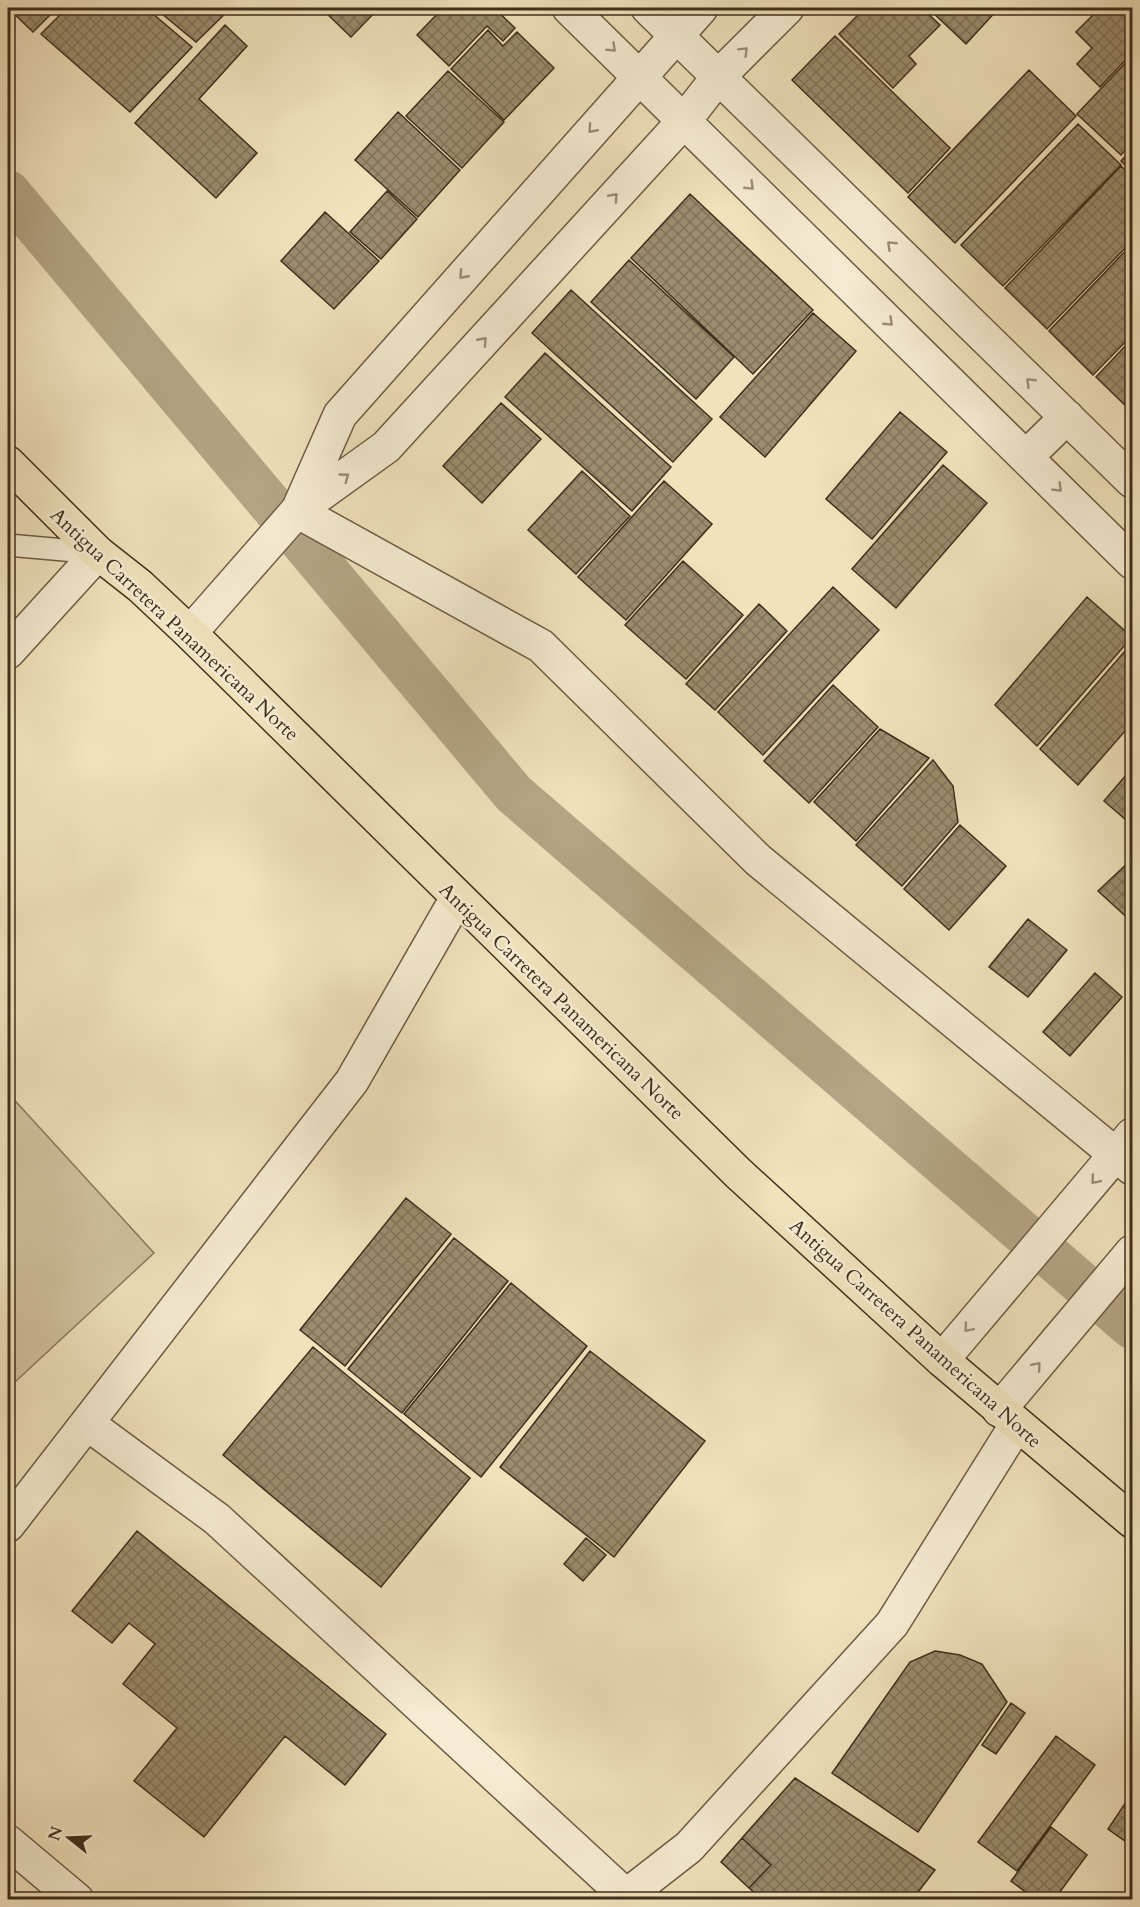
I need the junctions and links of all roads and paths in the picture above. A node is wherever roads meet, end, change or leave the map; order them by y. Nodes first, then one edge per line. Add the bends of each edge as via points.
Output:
1 (569, 8) edge
2 (648, 8) edge
3 (701, 8) edge
4 (787, 8) edge
5 (676, 34) junction
6 (640, 75) junction
7 (719, 76) junction
8 (684, 121) junction
9 (1067, 417) junction
10 (1026, 457) junction
11 (8, 464) edge
12 (1132, 481) edge
13 (297, 511) junction
14 (8, 545) edge
15 (98, 553) junction
16 (1132, 562) edge
17 (190, 633) junction
18 (8, 652) edge
19 (457, 898) junction
20 (1127, 1152) edge
21 (1132, 1252) edge
22 (942, 1360) junction
23 (1008, 1417) junction
24 (88, 1424) junction
25 (1132, 1521) edge
26 (8, 1525) edge
27 (8, 1842) edge
28 (623, 1897) edge
29 (77, 1899) edge

1 -> 6 street
2 - 5 street
3 - 5 street
7 -> 4 street
5 - 6 street
5 - 7 street
6 - 8 street
6 -> 13 street via 340,415
7 - 8 street
9 -> 7 street
8 -> 10 street
13 -> 8 street via 386,447
9 - 10 street
9 - 12 street
10 -> 16 street
11 - 15 main road, Antigua Carretera Panamericana Norte
13 - 17 street
13 - 20 street via 541,646 758,860
14 - 15 lane
15 - 17 main road, Antigua Carretera Panamericana Norte
15 - 18 street
17 - 19 main road, Antigua Carretera Panamericana Norte
19 - 22 main road, Antigua Carretera Panamericana Norte via 738,1173
19 - 24 street via 352,1080
20 -> 22 street
23 -> 21 street
22 - 23 main road, Antigua Carretera Panamericana Norte
23 - 25 main road, Antigua Carretera Panamericana Norte
23 - 28 street via 892,1623 689,1847
24 - 26 street
24 - 28 street via 217,1519
27 - 29 street

